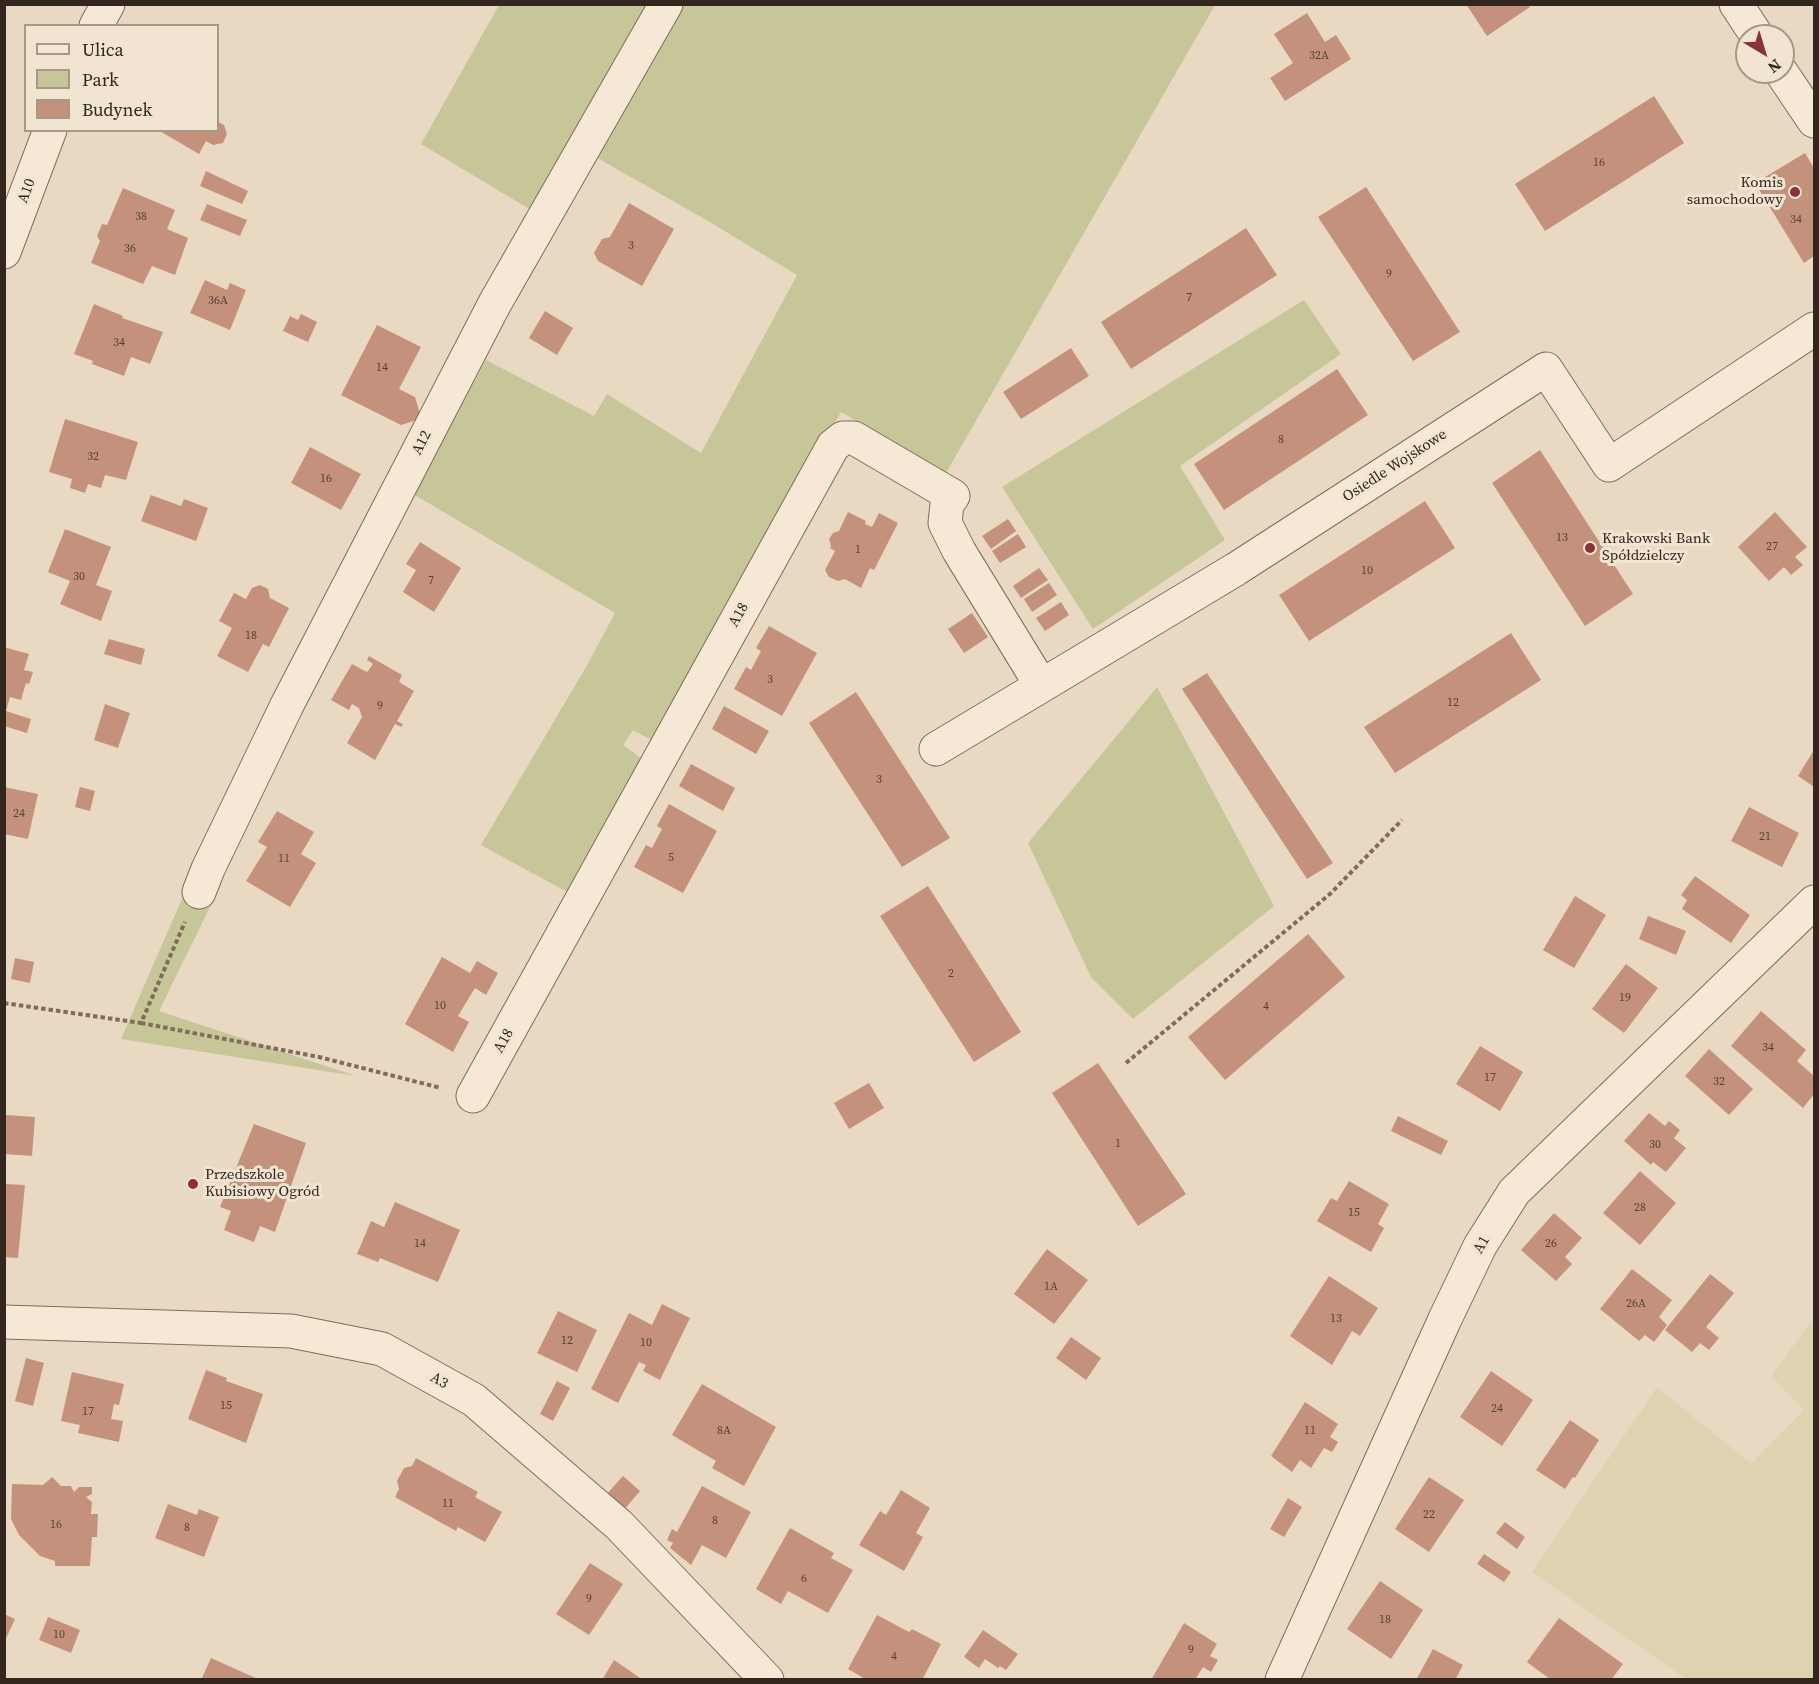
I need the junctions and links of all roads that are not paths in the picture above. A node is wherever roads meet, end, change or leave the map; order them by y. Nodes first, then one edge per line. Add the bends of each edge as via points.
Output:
1 (108, 4) edge
2 (666, 4) edge
3 (1736, 4) edge
4 (97, 24) edge
5 (1749, 24) edge
6 (1789, 84) edge
7 (1815, 121) edge
8 (49, 132) edge
9 (4, 252) edge
10 (1815, 329) edge
11 (1041, 685) junction
12 (936, 749) dead end
13 (199, 892) road end
14 (1815, 902) edge
15 (473, 1096) road end
16 (4, 1322) edge
17 (767, 1680) edge
18 (1282, 1680) edge

1 - 4 street
2 - 13 street, A12 via 495,303 287,705
3 - 5 street
6 - 7 street
8 - 9 street, A10
10 - 11 street, Osiedle Wojskowe via 1609,465 1546,369 1236,569
11 - 12 street, Osiedle Wojskowe
11 - 15 street, A18 via 945,523 947,504 953,496 854,438 843,438 833,446
14 - 18 street, A1 via 1514,1192 1480,1246 1460,1288
16 - 17 street, A3 via 291,1331 382,1349 474,1400 501,1423 619,1525

